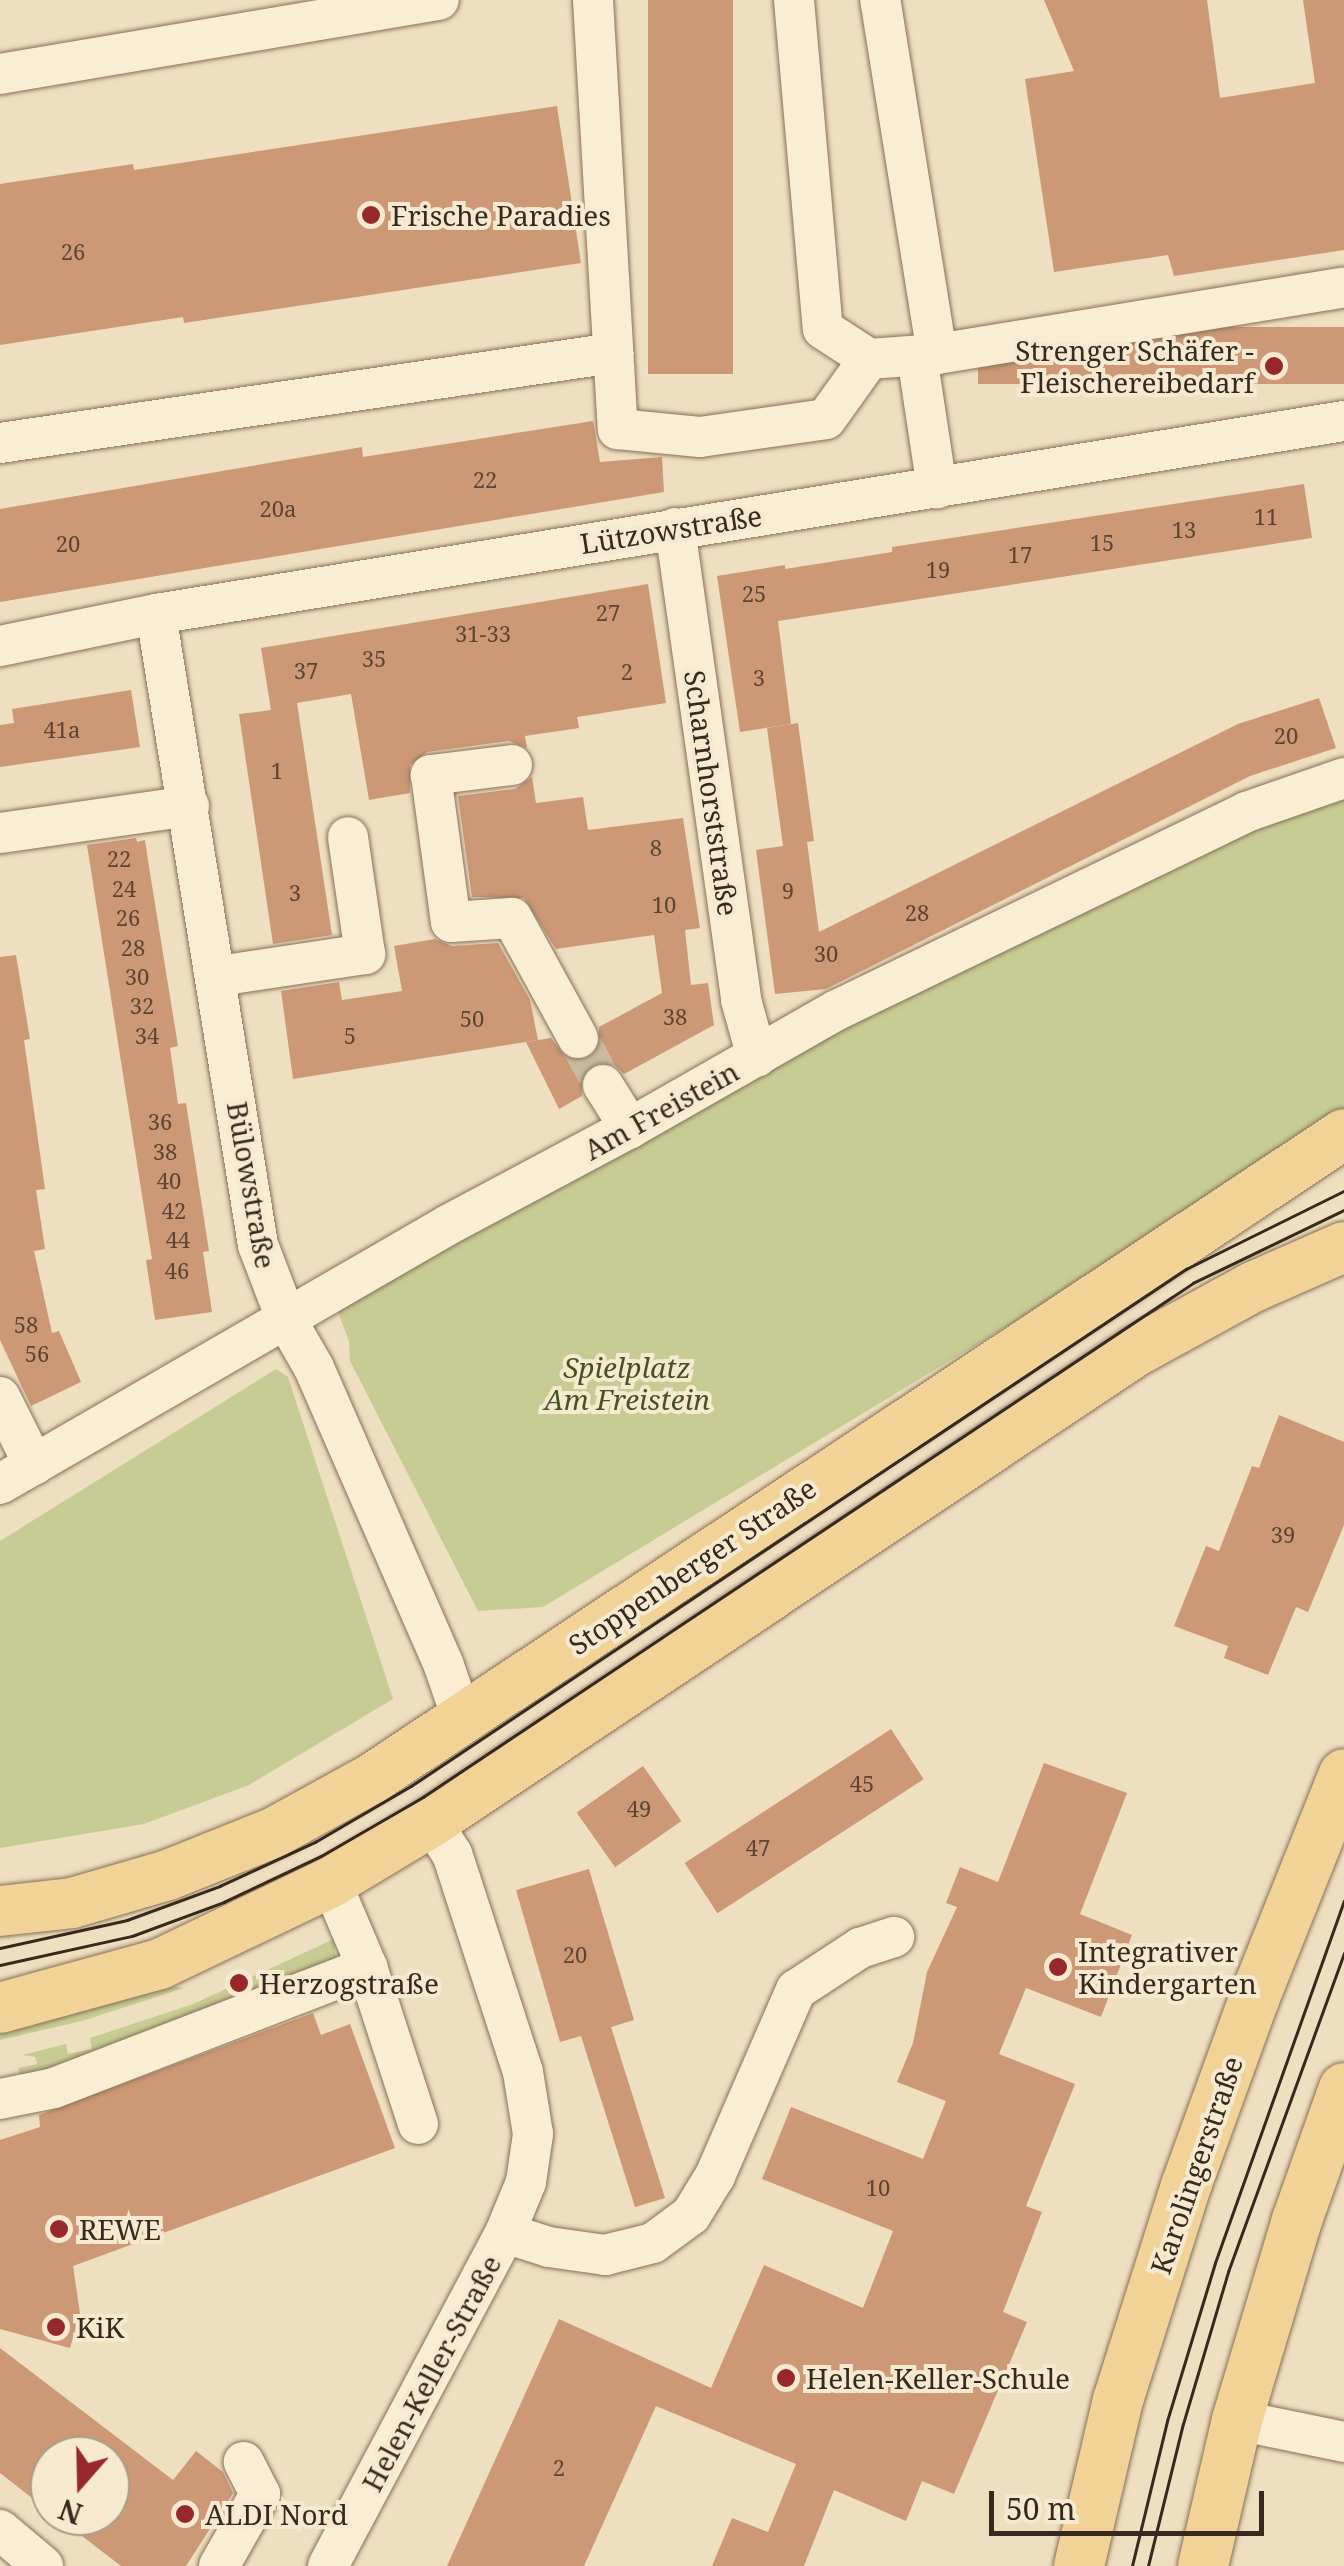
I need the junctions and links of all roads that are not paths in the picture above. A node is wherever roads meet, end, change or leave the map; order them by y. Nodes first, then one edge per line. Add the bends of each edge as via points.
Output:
1 (440, 0) edge
2 (593, 0) edge
3 (794, 0) edge
4 (880, 0) edge
5 (0, 74) edge
6 (1344, 287) edge
7 (612, 352) junction
8 (927, 355) junction
9 (868, 359) junction
10 (1344, 421) edge
11 (0, 443) edge
12 (937, 488) junction
13 (675, 528) junction
14 (156, 614) junction
15 (0, 646) edge
16 (512, 765) dead end
17 (1344, 778) edge
18 (189, 806) junction
19 (0, 834) edge
20 (348, 837) dead end
21 (218, 976) junction
22 (578, 1038) tunnel mouth
23 (757, 1057) junction
24 (603, 1085) tunnel mouth
25 (630, 1128) junction
26 (1344, 1134) edge
27 (1344, 1247) edge
28 (287, 1321) junction
29 (0, 1398) edge
30 (17, 1474) edge
31 (463, 1721) junction
32 (1344, 1774) edge
33 (432, 1822) junction
34 (331, 1882) junction
35 (0, 1911) edge
36 (894, 1937) dead end
37 (367, 1967) junction
38 (0, 2008) edge
39 (1344, 2088) edge
40 (0, 2100) edge
41 (418, 2124) dead end
42 (505, 2233) junction
43 (1237, 2420) junction
44 (1344, 2442) edge
45 (244, 2462) dead end
46 (0, 2530) edge
47 (43, 2566) edge
48 (219, 2566) edge
49 (328, 2566) edge
50 (1079, 2566) edge
51 (1203, 2566) edge

1 - 5 street
2 - 7 street
3 - 9 street via 823,329
4 - 8 street
6 - 8 street
7 - 9 street via 618,428 700,437 826,419
7 - 11 street
8 - 9 street
8 - 12 street
10 - 12 street, Lützowstraße
12 - 13 street, Lützowstraße
13 - 14 street, Lützowstraße
13 - 23 street, Scharnhorststraße via 741,1000
14 - 15 street, Lützowstraße
14 - 18 street, Bülowstraße
16 - 22 street via 431,775 451,922 512,918
17 - 23 street, Am Freistein via 1246,812 838,1010
18 - 19 street
18 - 21 street, Bülowstraße
20 - 21 street via 364,954
21 - 28 street, Bülowstraße via 258,1245
23 - 25 street, Am Freistein
24 - 25 street
25 - 28 street, Am Freistein via 448,1224
26 - 31 main road, Stoppenberger Straße
27 - 33 main road via 1136,1351
28 - 30 street, Am Freistein
28 - 31 street, Bülowstraße via 314,1368
29 - 30 street
31 - 35 main road, Stoppenberger Straße via 273,1833 168,1875 72,1903
32 - 50 main road, Karolingerstraße via 1186,2186 1118,2400
33 - 34 main road
33 - 42 street, Helen-Keller-Straße via 452,1854 530,2094 526,2182
34 - 37 street
34 - 38 main road via 160,1964
36 - 42 street, Helen-Keller-Straße via 860,1948 796,1990 715,2176 691,2214 653,2243 605,2255
37 - 40 street via 54,2088
37 - 41 street
39 - 43 main road
42 - 49 street, Helen-Keller-Straße
43 - 44 street
43 - 51 main road
45 - 48 street via 260,2494
46 - 47 street

